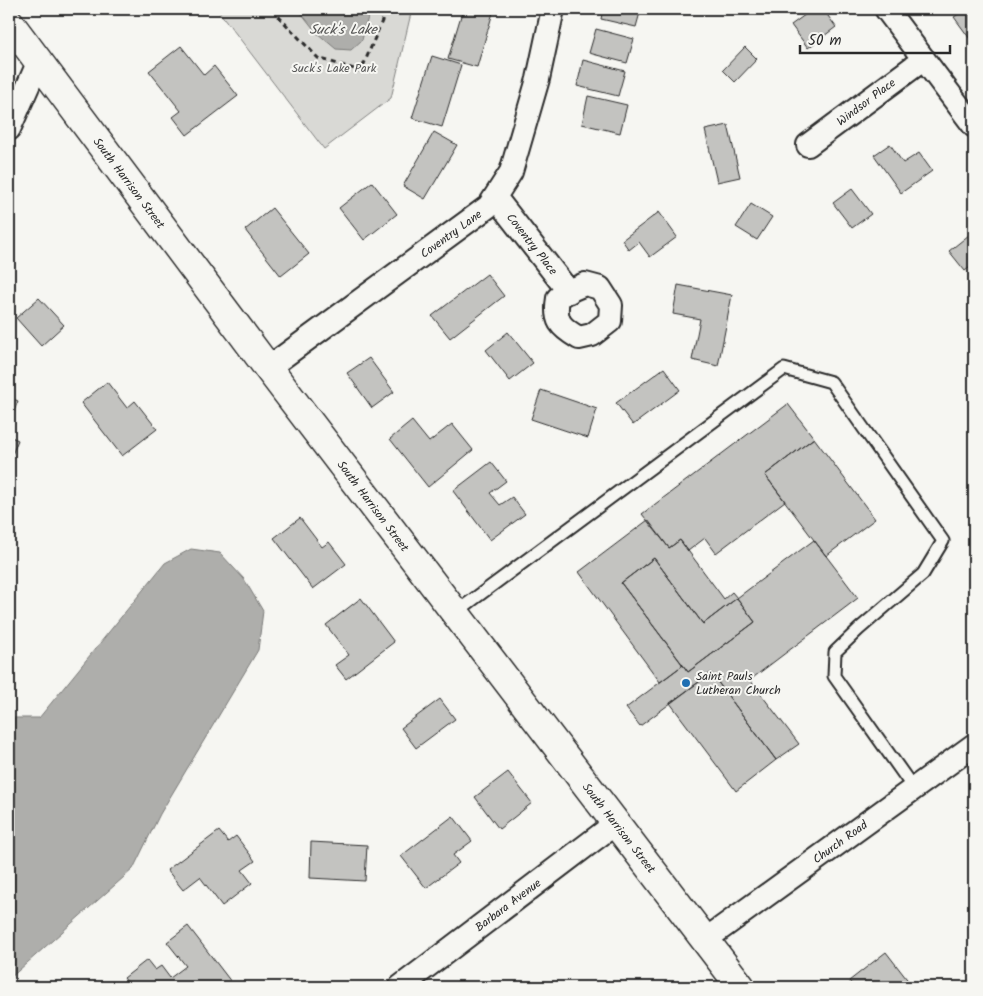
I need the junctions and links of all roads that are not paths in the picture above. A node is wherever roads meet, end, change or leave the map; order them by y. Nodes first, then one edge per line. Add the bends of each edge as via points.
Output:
1 (553, 9) edge
2 (886, 9) edge
3 (9, 22) edge
4 (924, 59) junction
5 (38, 61) junction
6 (974, 126) edge
7 (9, 129) edge
8 (808, 145) dead end
9 (495, 197) junction
10 (569, 292) dead end
11 (268, 368) junction
12 (455, 613) junction
13 (974, 745) edge
14 (914, 789) junction
15 (616, 823) junction
16 (705, 940) junction
17 (400, 987) edge
18 (741, 987) edge

1 - 9 street, Coventry Lane via 538,79 511,172
2 - 4 street
3 - 5 main road, South Harrison Street
4 - 6 street
4 - 8 street, Windsor Place
5 - 7 street
5 - 11 main road, South Harrison Street
9 - 10 street, Coventry Place
9 - 11 street, Coventry Lane via 490,206
11 - 12 main road, South Harrison Street
12 - 14 lane via 784,369 831,382 943,541 923,574 835,652 834,676
12 - 15 main road, South Harrison Street
13 - 14 street, Church Road
14 - 16 street, Church Road
15 - 16 main road, South Harrison Street
15 - 17 street, Barbara Avenue
16 - 18 main road, South Harrison Street

